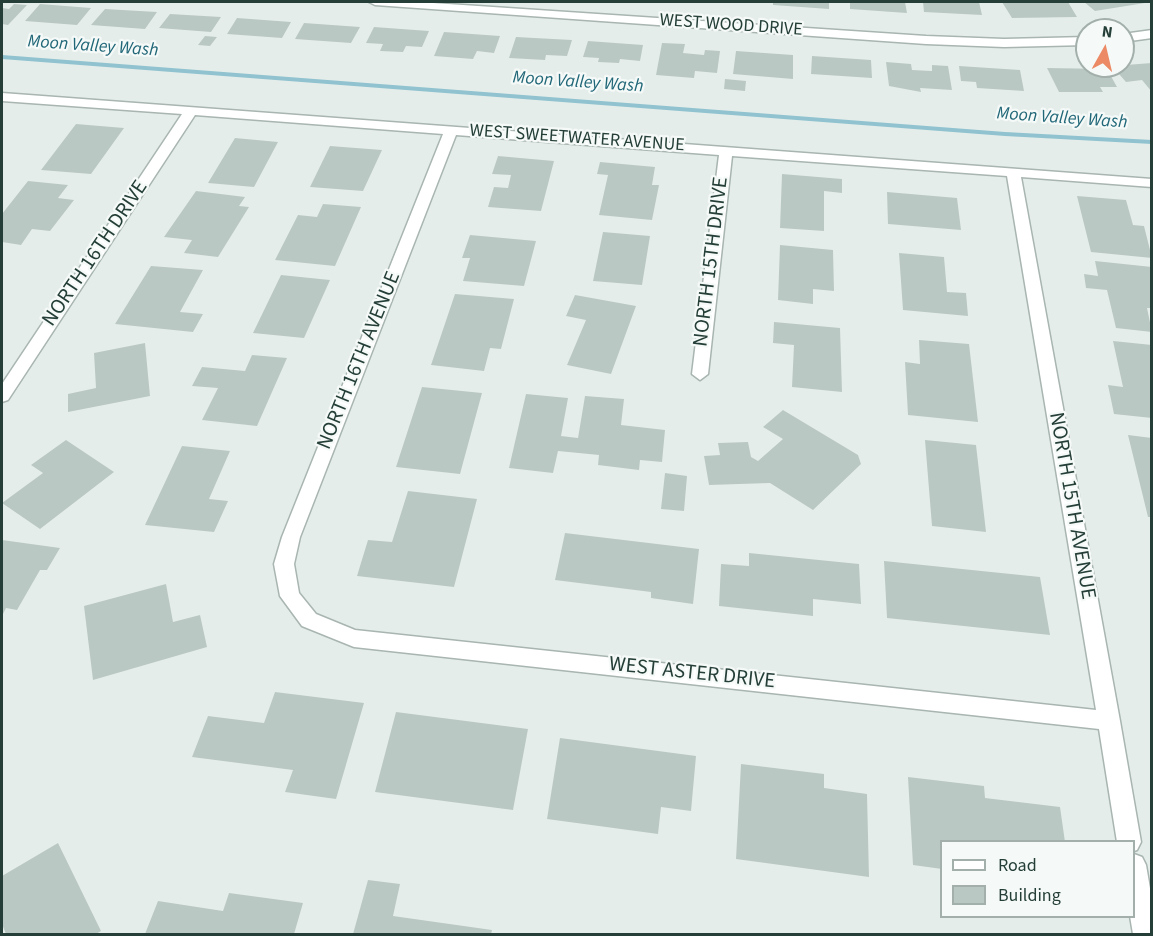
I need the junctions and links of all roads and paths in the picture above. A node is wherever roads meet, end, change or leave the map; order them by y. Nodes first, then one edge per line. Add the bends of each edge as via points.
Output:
1 (375, 2) edge
2 (1152, 34) edge
3 (1135, 36) edge
4 (1075, 41) edge
5 (2, 97) edge
6 (191, 111) junction
7 (451, 130) junction
8 (726, 150) junction
9 (1013, 171) junction
10 (1152, 183) edge
11 (699, 374) dead end
12 (2, 396) edge
13 (290, 596) joint
14 (1109, 721) junction
15 (1130, 840) edge
16 (1135, 871) edge
17 (1145, 934) edge

1 - 4 street, WEST WOOD DRIVE via 926,40
2 - 3 street
5 - 6 street, WEST SWEETWATER AVENUE
6 - 7 street, WEST SWEETWATER AVENUE
6 - 12 street, NORTH 16TH DRIVE
7 - 8 street, WEST SWEETWATER AVENUE
7 - 13 street, NORTH 16TH AVENUE via 291,537 284,564
8 - 9 street, WEST SWEETWATER AVENUE
8 - 11 street, NORTH 15TH DRIVE
9 - 10 street, WEST SWEETWATER AVENUE
9 - 14 street, NORTH 15TH AVENUE
13 - 14 street, WEST ASTER DRIVE via 309,620 354,638
14 - 15 street, NORTH 15TH AVENUE
16 - 17 street

